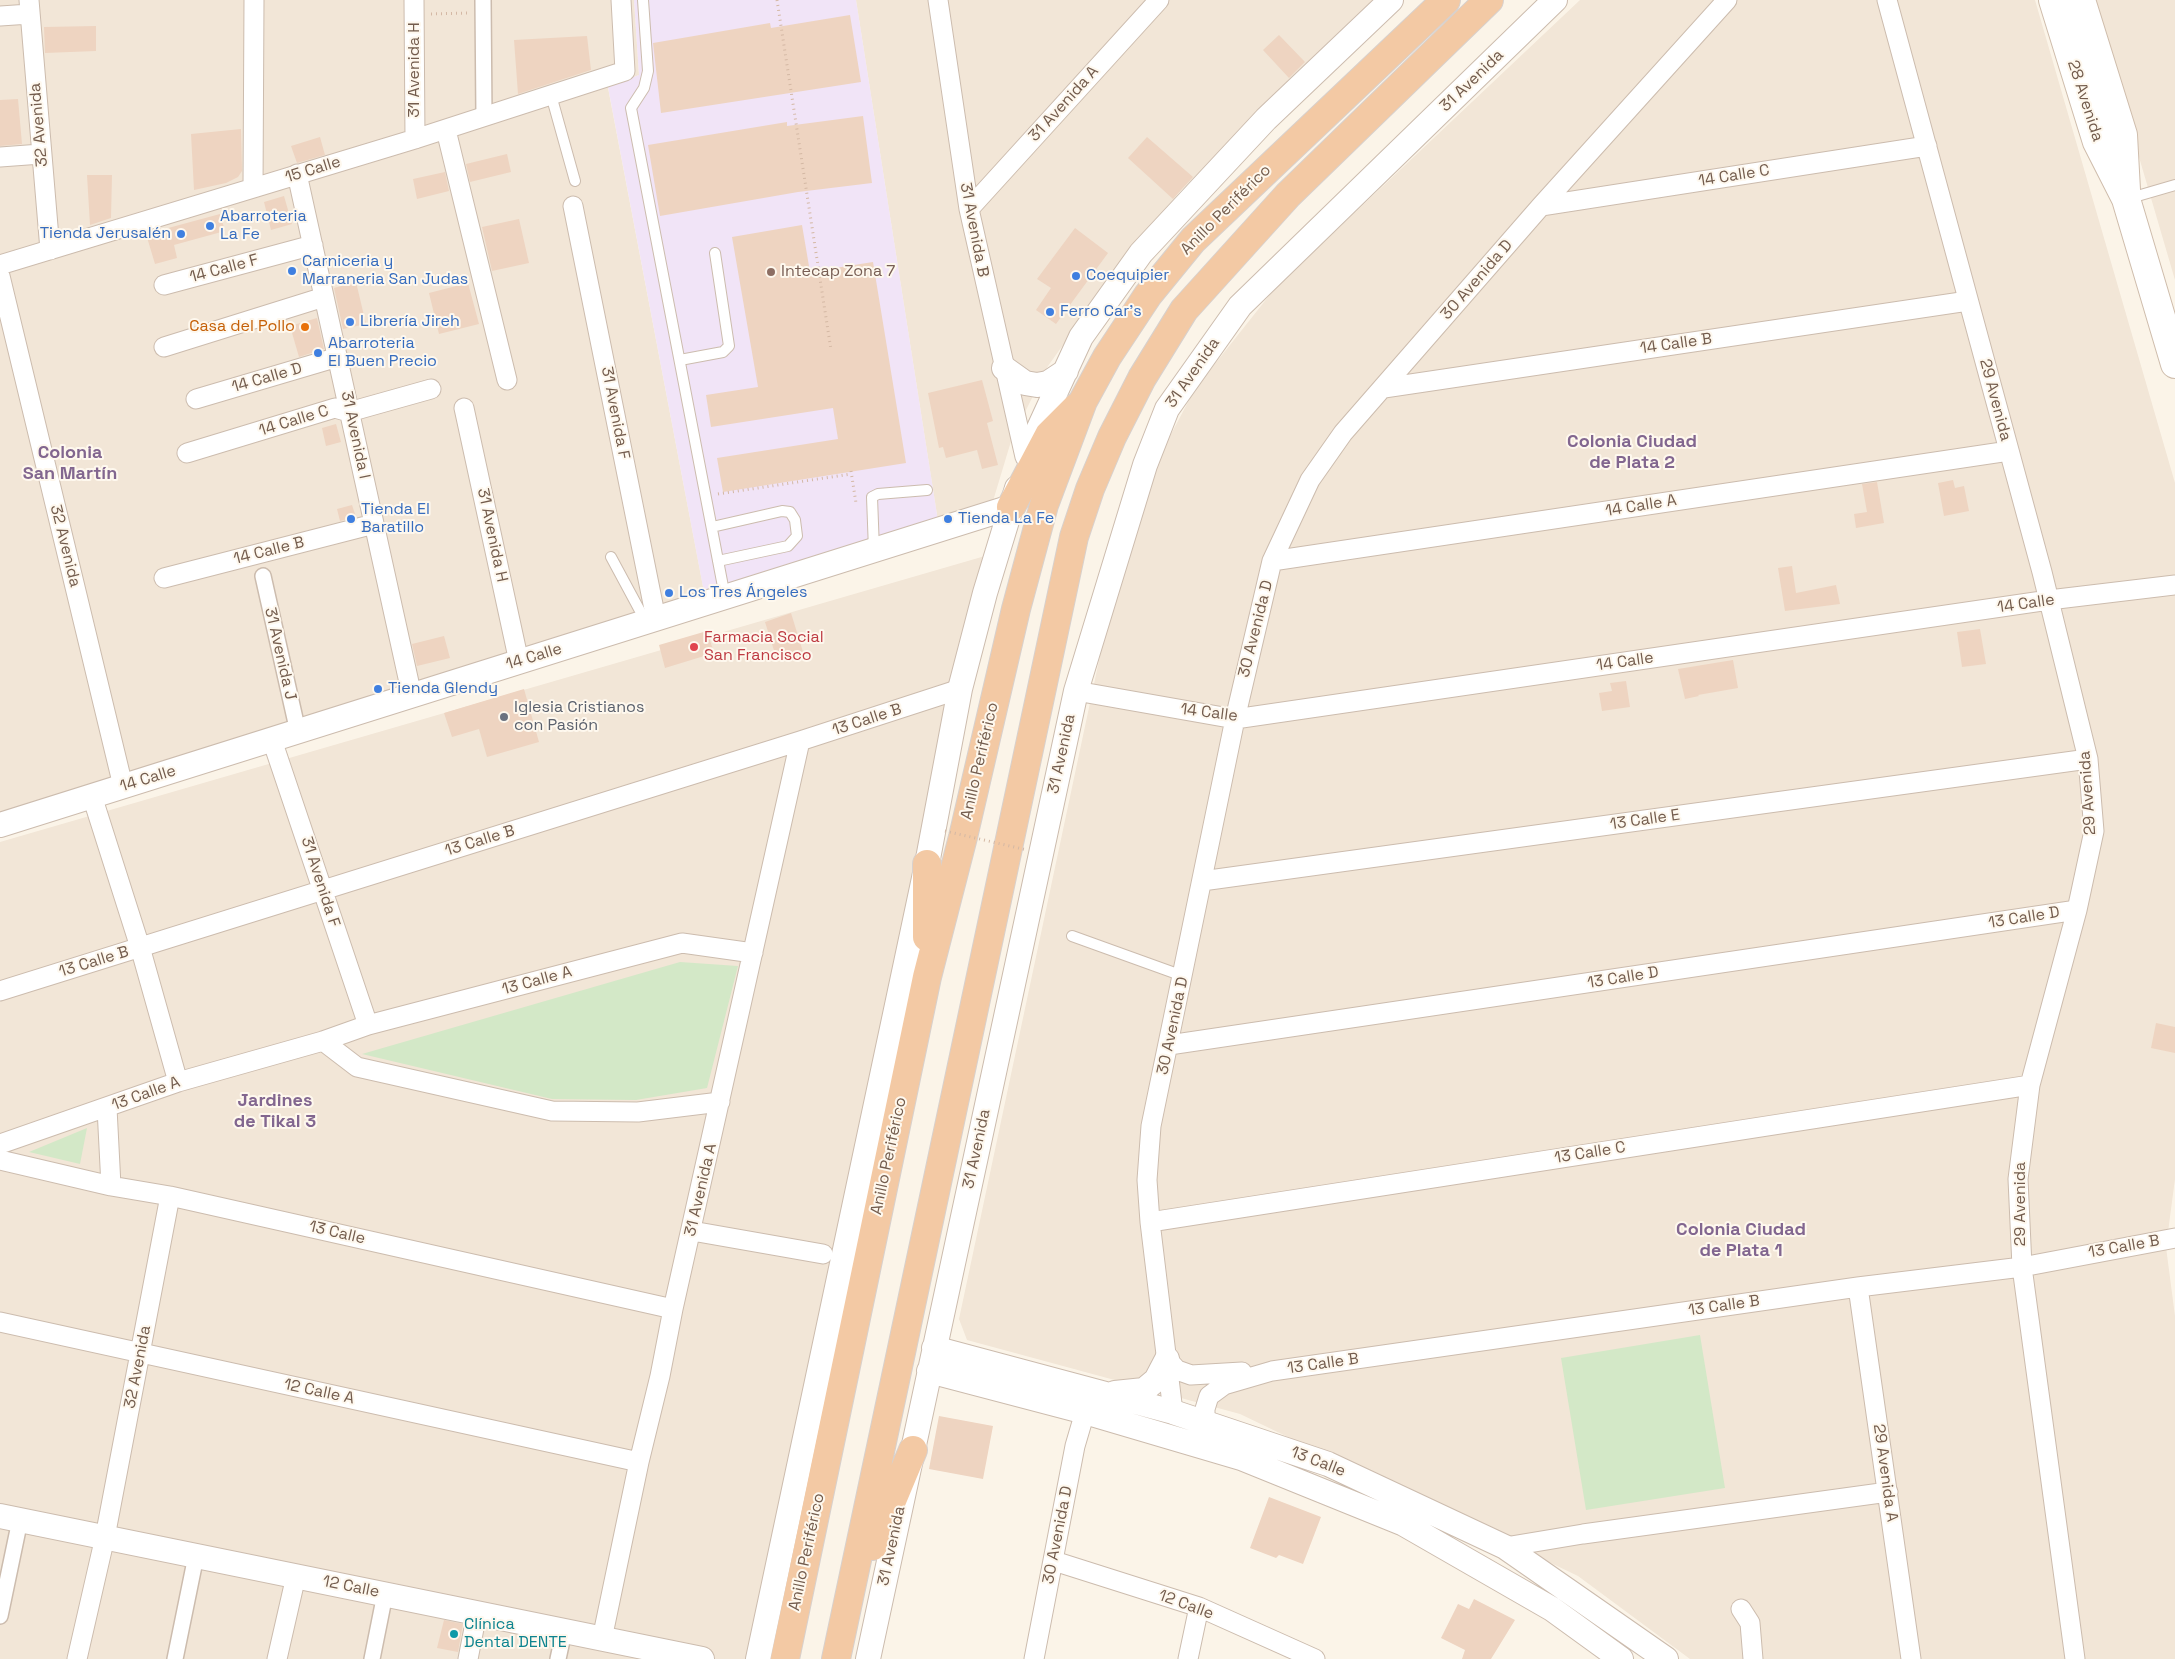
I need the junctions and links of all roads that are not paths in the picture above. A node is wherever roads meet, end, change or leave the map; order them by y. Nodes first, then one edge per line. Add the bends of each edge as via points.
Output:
1 (254, 0) edge
2 (621, 0) edge
3 (643, 0) edge
4 (938, 0) edge
5 (1159, 0) edge
6 (1391, 0) edge
7 (1446, 0) edge
8 (1489, 0) edge
9 (1555, 0) edge
10 (1727, 0) edge
11 (1887, 0) edge
12 (2053, 0) edge
13 (2081, 0) edge
14 (30, 7) edge
15 (414, 7) edge
16 (483, 7) edge
17 (0, 16) edge
18 (551, 95) junction
19 (484, 117) junction
20 (446, 130) junction
21 (415, 140) junction
22 (1926, 146) junction
23 (41, 154) junction
24 (0, 157) edge
25 (297, 174) junction
26 (575, 181) dead end
27 (2175, 185) edge
28 (253, 188) junction
29 (2126, 199) junction
30 (573, 206) dead end
31 (1541, 206) junction
32 (969, 209) junction
33 (313, 245) junction
34 (50, 250) junction
35 (715, 253) dead end
36 (0, 265) edge
37 (0, 276) edge
38 (164, 285) dead end
39 (324, 298) junction
40 (1968, 301) junction
41 (164, 347) dead end
42 (338, 357) junction
43 (680, 360) junction
44 (2175, 364) edge
45 (1004, 368) junction
46 (1066, 371) junction
47 (507, 380) dead end
48 (1384, 388) junction
49 (431, 389) dead end
50 (196, 399) dead end
51 (1083, 400) junction
52 (464, 408) dead end
53 (349, 412) junction
54 (2009, 451) junction
55 (187, 453) dead end
56 (1025, 457) junction
57 (927, 490) dead end
58 (1012, 507) junction
59 (374, 524) junction
60 (712, 527) junction
61 (874, 550) junction
62 (611, 557) dead end
63 (718, 561) junction
64 (1272, 561) junction
65 (263, 576) dead end
66 (164, 578) dead end
67 (2175, 585) edge
68 (725, 597) junction
69 (2049, 600) junction
70 (651, 621) junction
71 (519, 662) junction
72 (960, 689) junction
73 (1076, 691) junction
74 (412, 696) junction
75 (1235, 719) junction
76 (298, 732) junction
77 (272, 740) junction
78 (800, 741) junction
79 (2088, 759) junction
80 (124, 786) junction
81 (92, 796) junction
82 (0, 825) edge
83 (927, 864) junction
84 (1202, 881) junction
85 (322, 890) junction
86 (2077, 910) junction
87 (1072, 936) dead end
88 (140, 948) junction
89 (753, 953) junction
90 (1183, 976) junction
91 (926, 977) junction
92 (0, 991) edge
93 (368, 1025) junction
94 (323, 1041) junction
95 (1169, 1045) junction
96 (178, 1082) junction
97 (2030, 1086) junction
98 (720, 1102) junction
99 (107, 1108) junction
100 (0, 1144) edge
101 (0, 1160) edge
102 (111, 1186) junction
103 (170, 1196) junction
104 (1150, 1222) junction
105 (692, 1231) junction
106 (2175, 1238) edge
107 (822, 1254) dead end
108 (2022, 1267) junction
109 (1858, 1287) junction
110 (673, 1310) junction
111 (0, 1322) edge
112 (141, 1353) junction
113 (1166, 1358) junction
114 (932, 1360) junction
115 (1272, 1371) junction
116 (1107, 1394) junction
117 (1085, 1412) junction
118 (1173, 1412) junction
119 (1205, 1423) junction
120 (912, 1450) junction
121 (639, 1462) junction
122 (1888, 1492) junction
123 (10, 1518) edge
124 (105, 1537) junction
125 (1505, 1547) junction
126 (196, 1556) junction
127 (1054, 1561) junction
128 (296, 1576) junction
129 (385, 1594) junction
130 (1199, 1607) junction
131 (847, 1608) junction
132 (1741, 1609) dead end
133 (478, 1613) junction
134 (0, 1616) edge
135 (564, 1631) junction
136 (602, 1639) junction
137 (655, 1654) edge
138 (78, 1659) edge
139 (175, 1659) edge
140 (277, 1659) edge
141 (372, 1659) edge
142 (468, 1659) edge
143 (558, 1659) edge
144 (702, 1659) edge
145 (758, 1659) edge
146 (785, 1659) edge
147 (836, 1659) edge
148 (868, 1659) edge
149 (1034, 1659) edge
150 (1188, 1659) edge
151 (1315, 1659) edge
152 (1621, 1659) edge
153 (1666, 1659) edge
154 (1753, 1659) edge
155 (1911, 1659) edge
156 (2075, 1659) edge

1 - 28 street
2 - 18 street, 15 Calle via 625,71
3 - 43 lane via 648,71 644,88 631,108
4 - 32 street, 31 Avenida B
5 - 32 street, 31 Avenida A
6 - 46 street via 1266,119 1141,253 1081,337
7 - 51 highway, Anillo Periférico via 1193,240 1148,295
8 - 131 highway, Anillo Periférico via 1288,195 1184,310 1142,378 1090,489 1072,547
9 - 73 street, 31 Avenida via 1240,306 1167,409 1145,465
10 - 31 street, 30 Avenida D
11 - 22 street, 29 Avenida
12 - 29 main road, 28 Avenida via 2097,142
13 - 29 main road, 28 Avenida via 2123,135
14 - 17 street
14 - 23 street, 32 Avenida
15 - 21 street, 31 Avenida H
16 - 19 street
18 - 19 street, 15 Calle
18 - 26 lane
19 - 20 street, 15 Calle
20 - 21 street, 15 Calle
20 - 47 street
21 - 25 street, 15 Calle
22 - 31 street, 14 Calle C
22 - 40 street, 29 Avenida
23 - 24 street
23 - 34 street, 32 Avenida
25 - 28 street, 15 Calle
25 - 33 street, 31 Avenida I
27 - 29 lane
28 - 34 street, 15 Calle
29 - 44 main road, 28 Avenida
30 - 70 street, 31 Avenida F
31 - 48 street, 30 Avenida D
32 - 45 street, 31 Avenida B
33 - 38 street, 14 Calle F
33 - 39 street, 31 Avenida I
34 - 36 street, 15 Calle
35 - 43 lane via 729,346 723,352
37 - 80 street, 32 Avenida
39 - 41 street
39 - 42 street, 31 Avenida I
40 - 48 street, 14 Calle B
40 - 54 street, 29 Avenida
42 - 50 street, 14 Calle D
42 - 53 street, 31 Avenida I
43 - 60 lane
45 - 46 street via 1025,383 1037,385 1048,383
45 - 56 street, 31 Avenida B
46 - 56 street
48 - 64 street, 30 Avenida D via 1343,433 1310,480
49 - 53 street, 14 Calle C
51 - 58 highway via 1049,435
51 - 91 highway, Anillo Periférico via 1042,514
52 - 71 street, 31 Avenida H
53 - 55 street, 14 Calle C via 335,408
53 - 59 street, 31 Avenida I
54 - 64 street, 14 Calle A
54 - 69 street, 29 Avenida
56 - 58 street
57 - 61 lane via 872,497
58 - 61 street, 14 Calle
58 - 72 street
59 - 66 street, 14 Calle B
59 - 74 street, 31 Avenida I
60 - 63 lane
60 - 63 lane via 782,511 790,512 795,520 797,536 788,546
61 - 68 street, 14 Calle
62 - 70 lane
63 - 68 lane
64 - 75 street, 30 Avenida D
65 - 76 street, 31 Avenida J
67 - 69 street, 14 Calle
68 - 70 street, 14 Calle
69 - 75 street, 14 Calle
69 - 79 street, 29 Avenida
70 - 71 street, 14 Calle
71 - 74 street, 14 Calle
72 - 78 street, 13 Calle B
72 - 83 street
73 - 75 street, 14 Calle
73 - 114 street, 31 Avenida
74 - 76 street, 14 Calle
75 - 84 street, 30 Avenida D
76 - 77 street, 14 Calle
77 - 80 street, 14 Calle
77 - 85 street, 31 Avenida F
78 - 85 street, 13 Calle B
78 - 89 street, 31 Avenida A
79 - 84 street, 13 Calle E
79 - 86 street, 29 Avenida via 2094,831
80 - 81 street, 14 Calle
81 - 82 street, 14 Calle
81 - 88 street
83 - 91 highway
83 - 145 street
84 - 90 street, 30 Avenida D
85 - 88 street, 13 Calle B
85 - 93 street, 31 Avenida F
86 - 95 street, 13 Calle D
86 - 97 street, 29 Avenida
87 - 90 lane
88 - 92 street, 13 Calle B
88 - 96 street
89 - 93 street, 13 Calle A via 682,943
89 - 98 street, 31 Avenida A
90 - 95 street, 30 Avenida D
91 - 146 highway, Anillo Periférico
93 - 94 street, 13 Calle A
94 - 96 street, 13 Calle A
94 - 98 street via 358,1067 552,1111 638,1112
95 - 104 street, 30 Avenida D via 1151,1126 1146,1180
96 - 99 street, 13 Calle A
97 - 104 street, 13 Calle C
97 - 108 street, 29 Avenida via 2018,1179
98 - 105 street, 31 Avenida A
99 - 100 street, 13 Calle A
99 - 102 street
101 - 102 street, 13 Calle
102 - 103 street, 13 Calle
103 - 110 street, 13 Calle
103 - 112 street, 32 Avenida
104 - 113 street, 30 Avenida D
105 - 107 street
105 - 110 street, 31 Avenida A
106 - 108 street, 13 Calle B
108 - 109 street, 13 Calle B
108 - 156 street, 29 Avenida
109 - 115 street, 13 Calle B
109 - 122 street, 29 Avenida A
110 - 121 street, 31 Avenida A
111 - 112 street, 12 Calle A
112 - 121 street, 12 Calle A
112 - 124 street, 32 Avenida
113 - 115 street, 13 Calle B via 1177,1370 1191,1375
113 - 116 street via 1156,1380 1144,1390
113 - 118 street, 30 Avenida D
114 - 116 street, 13 Calle
114 - 117 street, 13 Calle
114 - 120 street, 31 Avenida
115 - 119 street, 13 Calle B via 1224,1386 1209,1396
116 - 118 street, 13 Calle
117 - 127 street, 30 Avenida D via 1075,1446
117 - 152 street, 13 Calle via 1241,1458 1404,1524 1552,1609
118 - 119 street, 13 Calle
119 - 125 street, 13 Calle via 1328,1464
120 - 131 highway
120 - 148 street, 31 Avenida
121 - 136 street, 31 Avenida A
122 - 125 street
122 - 155 street, 29 Avenida A
123 - 124 street, 12 Calle
123 - 134 street
124 - 126 street, 12 Calle
124 - 138 street, 32 Avenida
125 - 153 street, 13 Calle
126 - 128 street, 12 Calle
126 - 139 street
127 - 130 street, 12 Calle
127 - 149 street, 30 Avenida D
128 - 129 street, 12 Calle
128 - 140 street
129 - 133 street, 12 Calle
129 - 141 street
130 - 150 street
130 - 151 street, 12 Calle
131 - 147 highway, Anillo Periférico
132 - 154 street via 1750,1623
133 - 135 street, 12 Calle
133 - 142 street
135 - 136 street, 12 Calle
135 - 143 street
136 - 137 street, 12 Calle
137 - 144 street, 12 Calle

